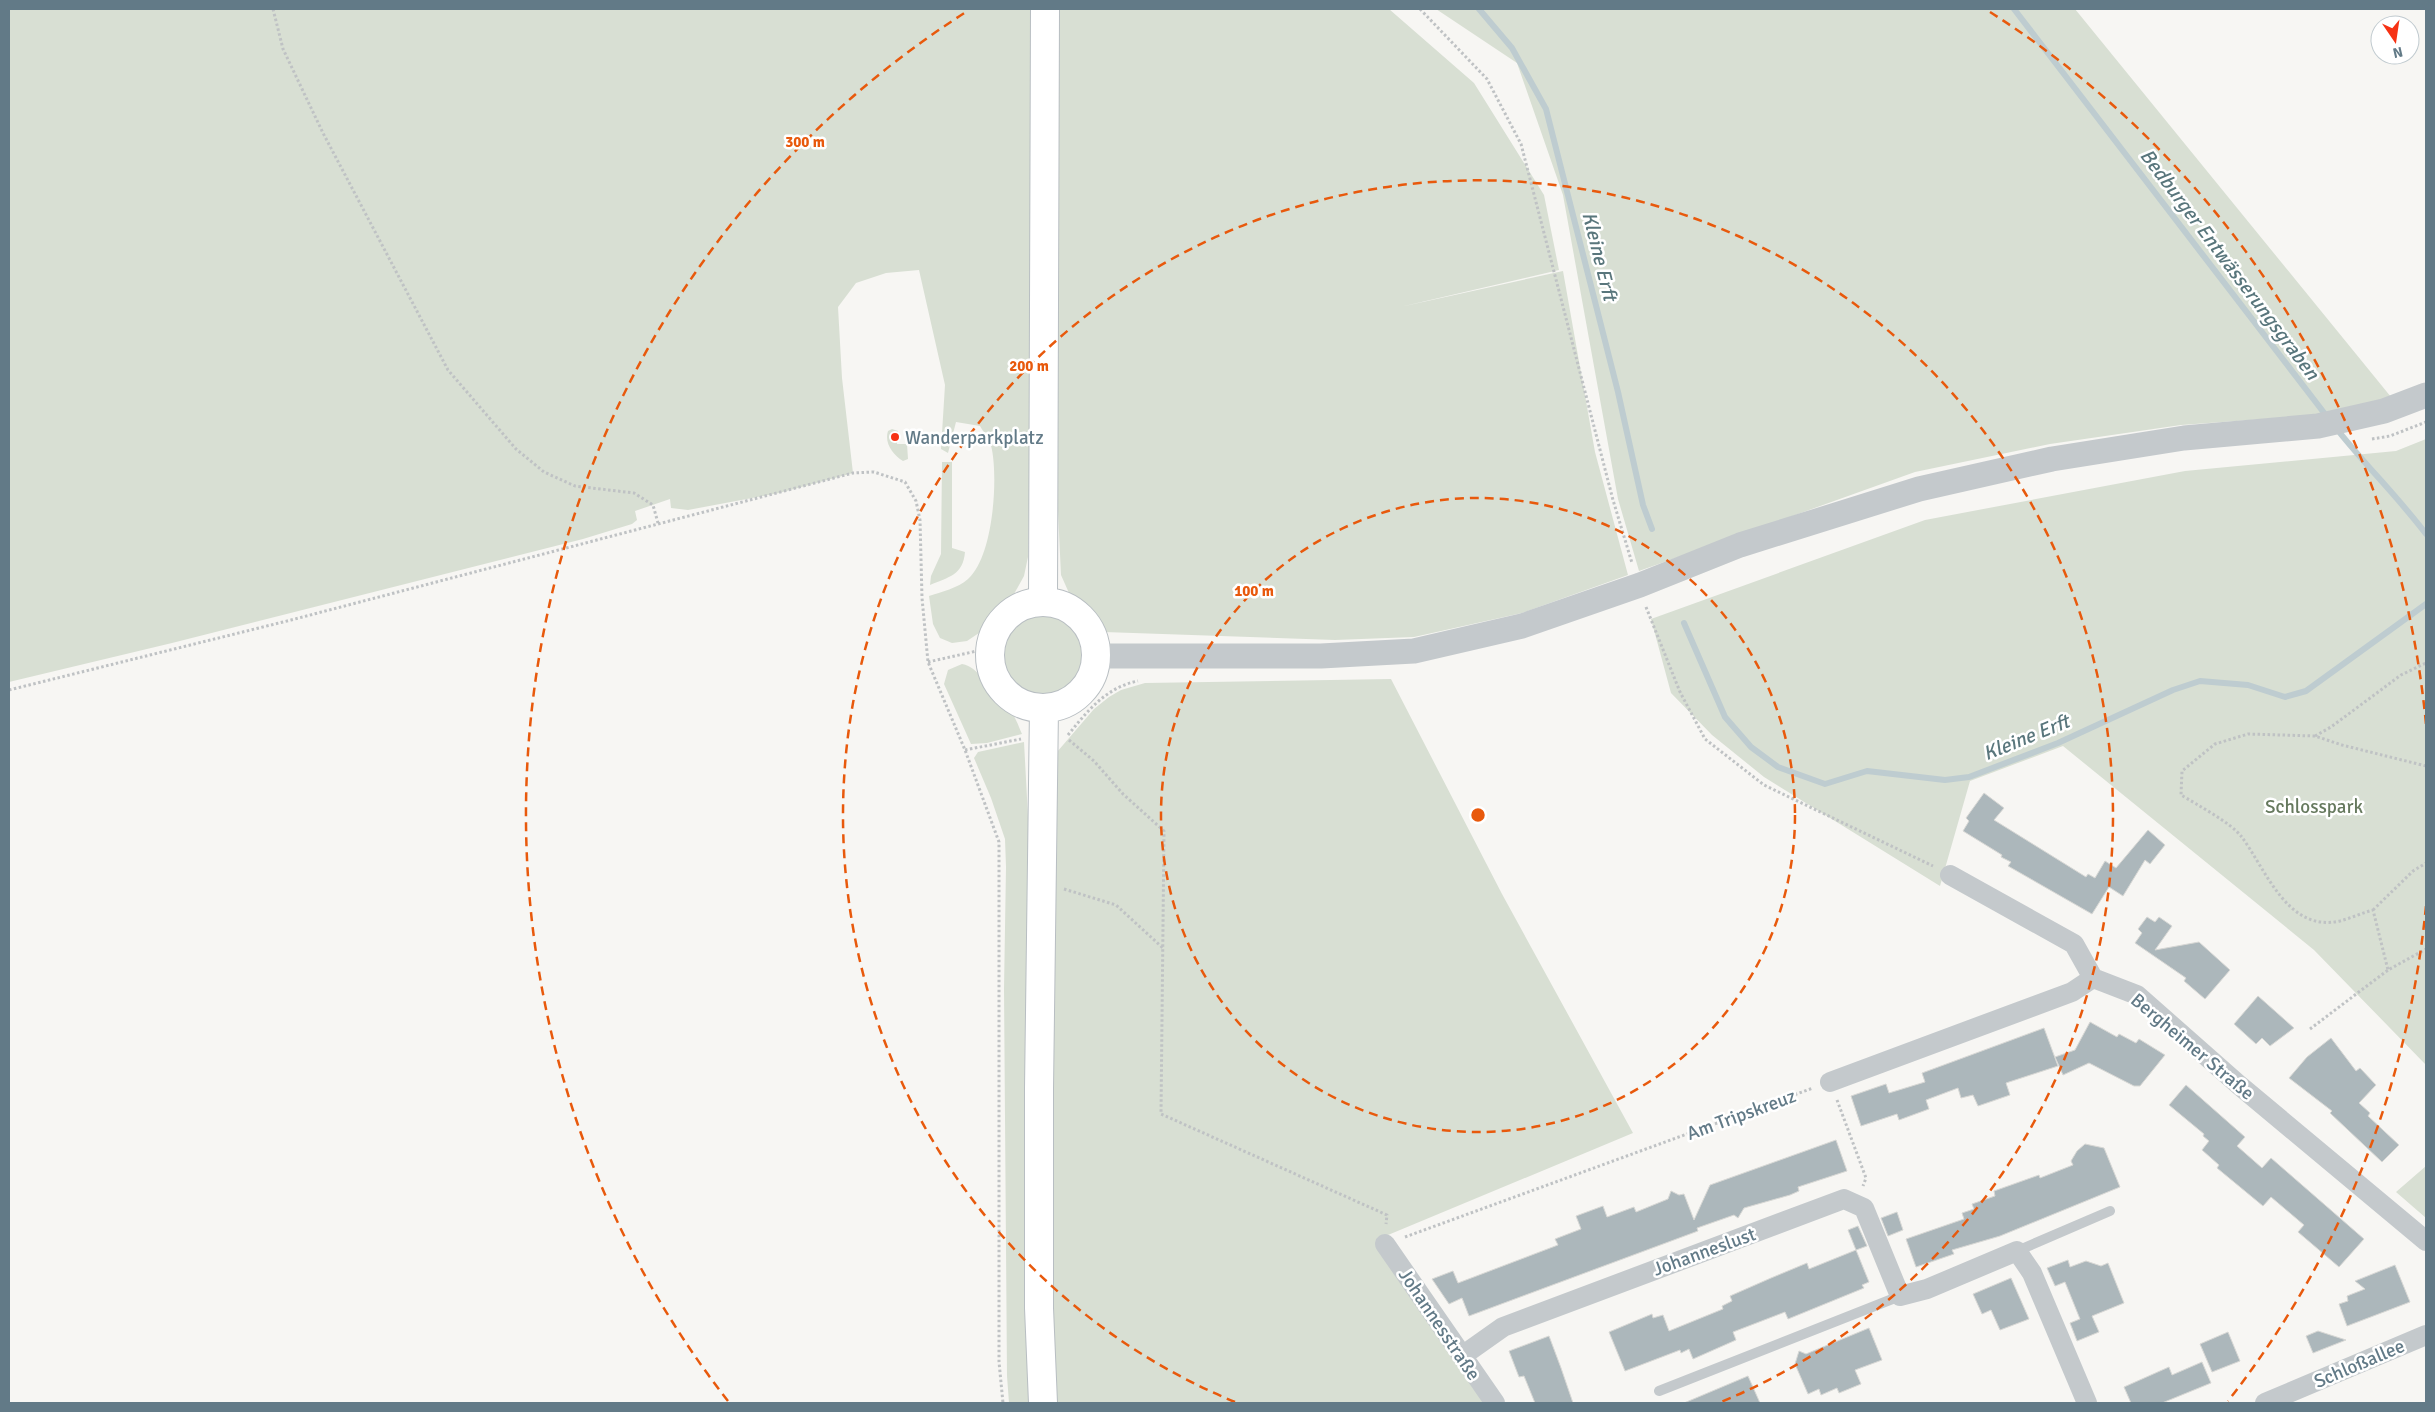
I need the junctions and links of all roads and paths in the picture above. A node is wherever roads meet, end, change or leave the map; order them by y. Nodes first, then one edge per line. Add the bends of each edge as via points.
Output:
1 (273, 9) edge
2 (1045, 9) edge
3 (1420, 9) edge
4 (2426, 395) edge
5 (2426, 422) edge
6 (2371, 440) dead end
7 (658, 523) junction
8 (1643, 595) junction
9 (1043, 601) junction
10 (990, 648) junction
11 (1097, 656) junction
12 (928, 662) junction
13 (2426, 663) edge
14 (9, 690) edge
15 (1044, 708) junction
16 (1054, 736) junction
17 (2315, 736) junction
18 (965, 750) junction
19 (2426, 766) edge
20 (2426, 863) edge
21 (1950, 875) joint
22 (1060, 888) dead end
23 (2373, 910) junction
24 (1164, 949) junction
25 (2426, 949) edge
26 (2388, 970) junction
27 (2093, 978) junction
28 (2310, 1029) dead end
29 (1830, 1082) junction
30 (1858, 1205) junction
31 (2110, 1210) dead end
32 (2426, 1241) edge
33 (1385, 1244) junction
34 (2017, 1252) junction
35 (1900, 1296) junction
36 (2426, 1335) edge
37 (1462, 1356) junction
38 (1660, 1391) dead end
39 (1003, 1403) edge
40 (1043, 1403) edge
41 (1495, 1403) edge
42 (2087, 1403) edge
43 (2265, 1403) edge

1 - 7 path via 283,49 307,100 448,370 516,449 544,472 575,486 634,493 652,505
2 - 9 main road
3 - 8 path via 1487,79 1521,144 1613,500
4 - 8 street via 2384,410 2318,426 2184,438 2099,451 1920,489 1740,545
5 - 6 path
7 - 12 path via 853,473 874,472 905,482 920,520
7 - 14 path
8 - 11 street via 1414,651 1321,656
8 - 21 path via 1680,692 1705,739 1764,785
9 - 10 main road via 1029,603 1010,613 997,628
9 - 11 main road via 1066,606 1085,622 1095,642
10 - 12 path
10 - 15 main road via 990,663 996,681 1010,697 1026,706
11 - 15 main road via 1095,670 1078,695 1063,705
12 - 18 path
13 - 17 path via 2401,675
15 - 16 main road
16 - 18 path
16 - 24 path via 1094,762 1122,794 1164,831
16 - 40 main road via 1039,1139 1039,1308
17 - 19 path
17 - 23 path via 2248,734 2215,744 2182,772 2181,794 2240,834 2282,898 2300,915 2320,921 2339,921
18 - 39 path via 999,842 999,1362
20 - 23 path via 2413,871
21 - 27 street via 2074,944
22 - 24 path via 1116,905
23 - 26 path
24 - 33 path via 1161,1114 1387,1215
25 - 26 path
26 - 28 path
27 - 29 street via 2072,992
27 - 32 street, Bergheimer Straße via 2137,995
29 - 30 path via 1866,1178
29 - 33 path, Am Tripskreuz
30 - 35 street via 1864,1208
30 - 37 street, Johanneslust via 1844,1199 1565,1302 1503,1327
31 - 34 lane
33 - 37 street, Johannesstraße
34 - 35 street via 1926,1289
34 - 42 street via 2032,1273
35 - 38 lane
36 - 43 street, Schloßallee
37 - 41 street, Johannesstraße

